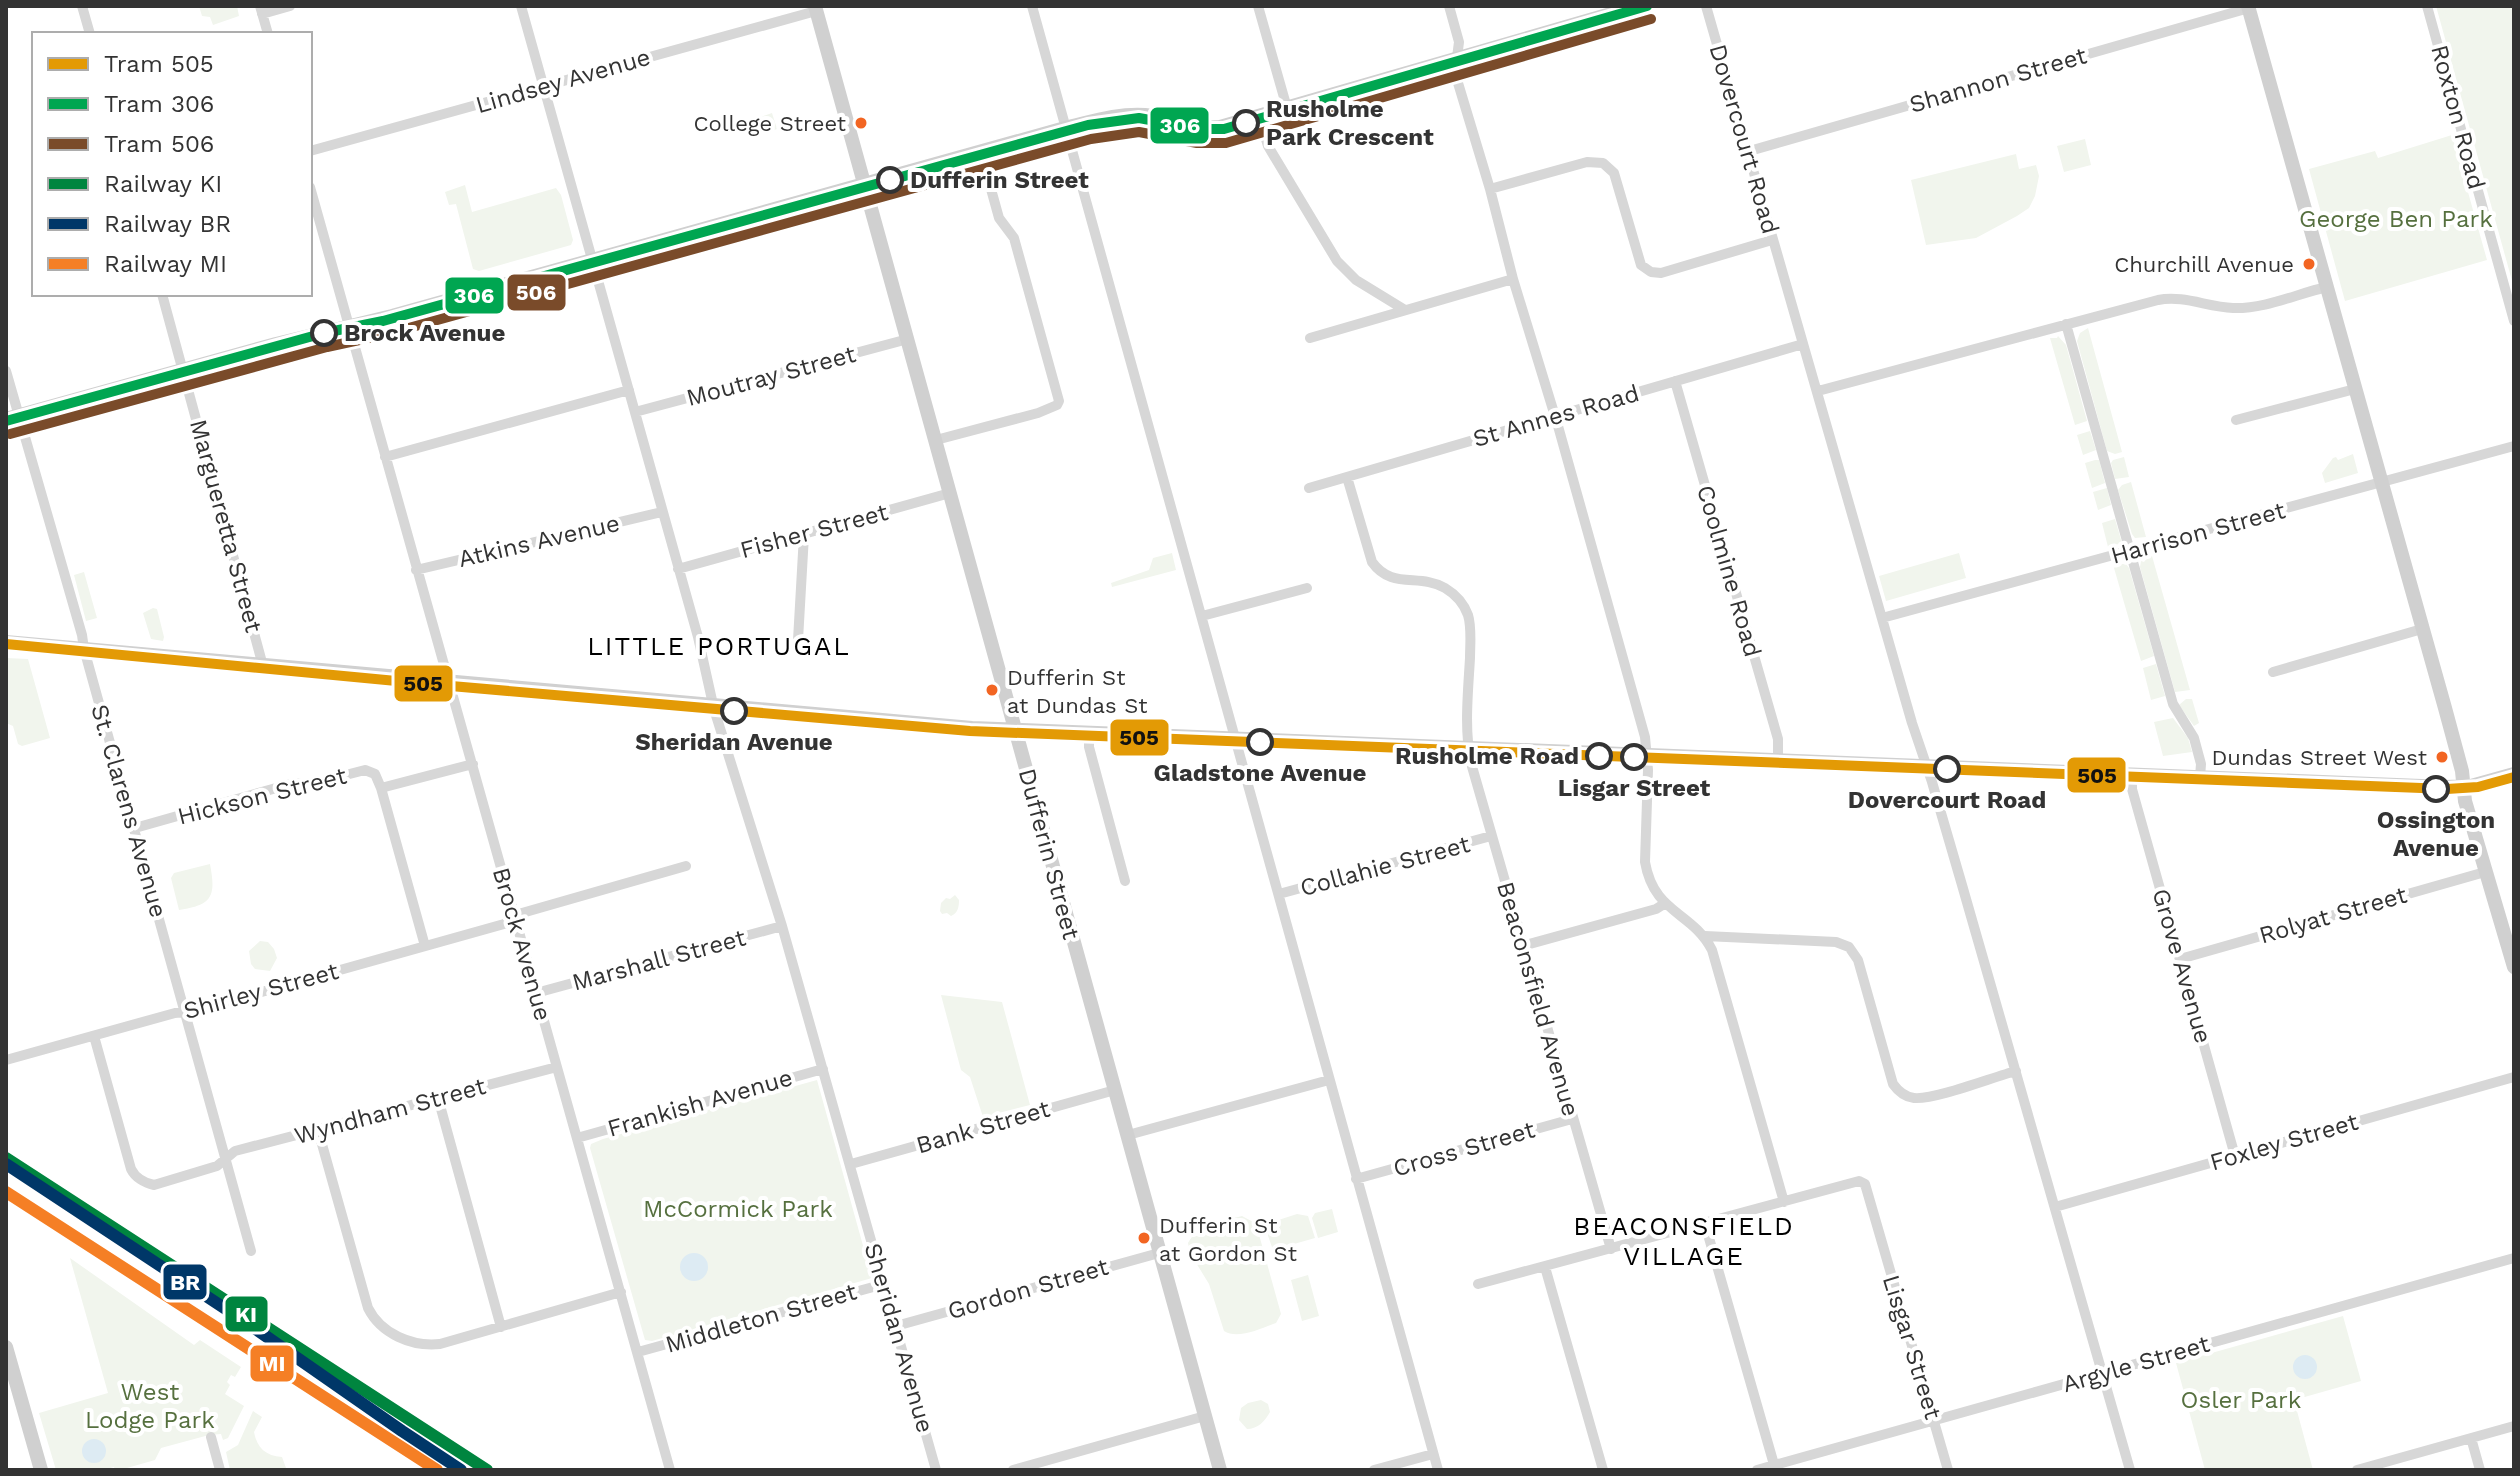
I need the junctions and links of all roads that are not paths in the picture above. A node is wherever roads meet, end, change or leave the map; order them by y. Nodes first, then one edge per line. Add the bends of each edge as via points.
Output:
1 (82, 6) edge
2 (290, 6) edge
3 (521, 6) edge
4 (1032, 6) edge
5 (1258, 6) edge
6 (1449, 6) edge
7 (1638, 6) edge
8 (1706, 6) edge
9 (2427, 6) edge
10 (2248, 7) edge
11 (816, 8) edge
12 (261, 10) edge
13 (89, 32) edge
14 (267, 32) edge
15 (1457, 59) junction
16 (544, 86) junction
17 (1287, 108) junction
18 (1259, 116) junction
19 (1065, 128) junction
20 (312, 150) edge
21 (1746, 152) junction
22 (981, 153) junction
23 (864, 184) junction
24 (1490, 189) junction
25 (312, 194) edge
26 (1772, 240) junction
27 (593, 260) junction
28 (1513, 279) junction
29 (2327, 287) junction
30 (163, 296) edge
31 (1405, 310) junction
32 (2514, 321) edge
33 (2066, 324) junction
34 (348, 326) junction
35 (1310, 338) dead end
36 (908, 339) junction
37 (1803, 344) junction
38 (183, 369) junction
39 (6, 371) edge
40 (1675, 381) junction
41 (2355, 389) junction
42 (629, 390) junction
43 (1818, 391) junction
44 (635, 412) junction
45 (1555, 415) junction
46 (13, 417) edge
47 (2236, 420) dead end
48 (936, 440) junction
49 (2514, 446) edge
50 (385, 457) junction
51 (1347, 477) junction
52 (2381, 483) junction
53 (1309, 488) dead end
54 (950, 493) junction
55 (662, 512) junction
56 (804, 535) junction
57 (2131, 551) junction
58 (678, 569) junction
59 (416, 570) junction
60 (1307, 588) dead end
61 (1202, 616) junction
62 (1882, 618) junction
63 (2422, 629) junction
64 (798, 640) dead end
65 (6, 642) edge
66 (84, 649) junction
67 (263, 666) junction
68 (2273, 672) dead end
69 (450, 682) junction
70 (714, 706) junction
71 (1015, 731) junction
72 (1089, 733) junction
73 (1236, 740) junction
74 (1468, 749) junction
75 (1647, 756) junction
76 (1778, 761) junction
77 (473, 764) junction
78 (1927, 767) junction
79 (2514, 774) edge
80 (2132, 775) junction
81 (2200, 777) junction
82 (2464, 786) junction
83 (381, 788) junction
84 (135, 828) junction
85 (1491, 836) junction
86 (686, 866) dead end
87 (2485, 872) junction
88 (1125, 881) dead end
89 (1279, 894) junction
90 (1664, 904) junction
91 (514, 918) junction
92 (782, 926) junction
93 (1705, 936) junction
94 (425, 946) junction
95 (1522, 946) junction
96 (2180, 959) junction
97 (2514, 967) edge
98 (536, 993) junction
99 (184, 1011) junction
100 (94, 1036) junction
101 (6, 1060) edge
102 (557, 1067) junction
103 (823, 1069) junction
104 (2016, 1071) junction
105 (2514, 1077) edge
106 (1329, 1080) junction
107 (1115, 1090) junction
108 (438, 1098) junction
109 (1572, 1119) junction
110 (318, 1130) junction
111 (1128, 1135) junction
112 (577, 1138) junction
113 (2235, 1156) junction
114 (226, 1159) junction
115 (851, 1164) junction
116 (1356, 1179) junction
117 (1784, 1202) junction
118 (2055, 1207) junction
119 (1705, 1224) junction
120 (1611, 1249) junction
121 (251, 1251) dead end
122 (1159, 1253) junction
123 (2514, 1258) edge
124 (1545, 1267) junction
125 (884, 1284) junction
126 (1478, 1284) dead end
127 (621, 1292) junction
128 (896, 1326) junction
129 (501, 1327) junction
130 (6, 1347) edge
131 (638, 1352) junction
132 (2101, 1373) junction
133 (1205, 1416) junction
134 (1934, 1420) junction
135 (2514, 1426) edge
136 (211, 1437) dead end
137 (2471, 1438) junction
138 (1433, 1454) junction
139 (1775, 1468) edge
140 (41, 1470) edge
141 (220, 1470) edge
142 (670, 1470) edge
143 (936, 1470) edge
144 (1013, 1470) edge
145 (1220, 1470) edge
146 (1374, 1470) edge
147 (1438, 1470) edge
148 (1603, 1470) edge
149 (1757, 1470) edge
150 (1948, 1470) edge
151 (2130, 1470) edge
152 (2357, 1470) edge
153 (2480, 1470) edge

1 - 13 street
2 - 12 street
3 - 16 street, Sheridan Avenue
4 - 19 street
5 - 17 street
6 - 15 street via 1459,42
7 - 15 main road
8 - 21 street, Dovercourt Road
9 - 32 street, Roxton Road
10 - 21 street, Shannon Street
10 - 29 main road
11 - 16 street, Lindsey Avenue
11 - 23 main road, Dufferin Street
12 - 14 street
15 - 17 main road
15 - 24 street via 1455,73
16 - 20 street, Lindsey Avenue
16 - 27 street, Sheridan Avenue
17 - 18 main road
18 - 19 main road via 1211,128 1124,115
18 - 31 street via 1268,146 1337,261 1356,280
19 - 22 main road
19 - 61 street
21 - 26 street, Dovercourt Road
22 - 23 main road
22 - 48 street via 999,218 1014,238 1059,401 1038,413
23 - 27 main road
23 - 36 main road, Dufferin Street
24 - 26 street via 1587,162 1603,163 1617,178 1641,265 1651,272
24 - 28 street
25 - 34 street, Brock Avenue
26 - 37 street, Dovercourt Road
27 - 34 main road
27 - 42 street, Sheridan Avenue
28 - 31 street
28 - 45 street
29 - 33 street via 2240,308 2167,298
29 - 41 main road
30 - 38 street, Margueretta Street
31 - 35 street
33 - 43 street
33 - 57 street
34 - 38 main road
34 - 50 street, Brock Avenue
36 - 44 street, Moutray Street
36 - 48 main road, Dufferin Street
37 - 40 street, St Annes Road
37 - 43 street, Dovercourt Road
38 - 46 main road
38 - 67 street, Margueretta Street
39 - 46 street, St. Clarens Avenue
40 - 45 street, St Annes Road
40 - 76 street, Coolmine Road via 1778,739
41 - 47 street
41 - 52 main road
42 - 44 street, Sheridan Avenue
42 - 50 street
43 - 62 street, Dovercourt Road
44 - 55 street, Sheridan Avenue
45 - 51 street, St Annes Road
45 - 75 street
46 - 66 street, St. Clarens Avenue
48 - 54 main road, Dufferin Street
49 - 52 street, Harrison Street
50 - 59 street, Brock Avenue
51 - 53 street, St Annes Road
51 - 74 street, Beaconsfield Avenue via 1377,569 1398,579 1443,586 1467,613
52 - 57 street, Harrison Street
52 - 63 main road
54 - 56 street, Fisher Street
54 - 71 main road, Dufferin Street
55 - 58 street, Sheridan Avenue
55 - 59 street, Atkins Avenue
56 - 58 street, Fisher Street
56 - 64 street
57 - 62 street, Harrison Street
57 - 81 street via 2174,709 2194,738
58 - 70 street, Sheridan Avenue
59 - 69 street, Brock Avenue
60 - 61 street
61 - 73 street
62 - 78 street, Dovercourt Road
63 - 68 street
63 - 82 main road
65 - 66 main road
66 - 67 main road
66 - 84 street, St. Clarens Avenue
67 - 69 main road
69 - 70 main road
69 - 77 street, Brock Avenue
70 - 71 main road
70 - 92 street, Sheridan Avenue
71 - 72 main road
71 - 107 main road, Dufferin Street
72 - 73 main road
72 - 88 street
73 - 74 main road
73 - 89 street
74 - 75 main road
74 - 85 street, Beaconsfield Avenue
75 - 76 main road
75 - 90 street via 1645,862
76 - 78 main road
77 - 83 street, Hickson Street
77 - 91 street, Brock Avenue
78 - 80 main road
78 - 104 street, Dovercourt Road
79 - 82 main road
80 - 81 main road
80 - 96 street, Grove Avenue
81 - 82 main road
82 - 87 main road
83 - 84 street, Hickson Street via 375,774 365,770 307,785 294,783
83 - 94 street
84 - 99 street, St. Clarens Avenue
85 - 89 street, Collahie Street
85 - 95 street, Beaconsfield Avenue
86 - 91 street, Shirley Street
87 - 96 street, Rolyat Street
87 - 97 main road
89 - 106 street
90 - 93 street
90 - 95 street
91 - 94 street, Shirley Street
91 - 98 street, Brock Avenue
92 - 98 street, Marshall Street
92 - 103 street, Sheridan Avenue
93 - 104 street via 1827,941 1849,947 1858,960 1893,1084 1908,1096 1934,1095
93 - 117 street
94 - 99 street, Shirley Street
95 - 109 street, Beaconsfield Avenue
96 - 113 street, Grove Avenue
98 - 102 street, Brock Avenue
99 - 100 street, Shirley Street
99 - 114 street, St. Clarens Avenue
100 - 101 street, Shirley Street
100 - 114 street, Wyndham Street via 134,1175 154,1185
102 - 108 street, Wyndham Street
102 - 112 street, Brock Avenue
103 - 112 street, Frankish Avenue
103 - 115 street, Sheridan Avenue
104 - 118 street, Dovercourt Road
105 - 113 street, Foxley Street
106 - 111 street
106 - 116 street
107 - 111 main road, Dufferin Street
107 - 115 street, Bank Street
108 - 110 street, Wyndham Street
108 - 129 street
109 - 116 street, Cross Street
109 - 120 street, Beaconsfield Avenue
110 - 114 street, Wyndham Street via 235,1151
110 - 129 street via 373,1318 398,1336 429,1345
111 - 122 main road, Dufferin Street
112 - 127 street, Brock Avenue
113 - 118 street, Foxley Street
114 - 121 street, St. Clarens Avenue
115 - 125 street, Sheridan Avenue
116 - 138 street
117 - 119 street
117 - 134 street, Lisgar Street via 1859,1181 1865,1184
118 - 132 street, Dovercourt Road
119 - 120 street
119 - 139 street
120 - 124 street
122 - 128 street, Gordon Street
122 - 133 main road, Dufferin Street
123 - 132 street, Argyle Street
124 - 126 street
124 - 148 street
125 - 128 street, Sheridan Avenue
125 - 131 street, Middleton Street
127 - 129 street
127 - 131 street, Brock Avenue
128 - 143 street, Sheridan Avenue
130 - 140 main road
131 - 142 street, Brock Avenue
132 - 134 street, Argyle Street
132 - 151 street, Dovercourt Road
133 - 144 street
133 - 145 main road, Dufferin Street
134 - 139 street, Argyle Street
134 - 150 street, Lisgar Street
135 - 137 street
136 - 141 street
137 - 152 street
137 - 153 street
138 - 146 street
138 - 147 street
139 - 149 street, Argyle Street

